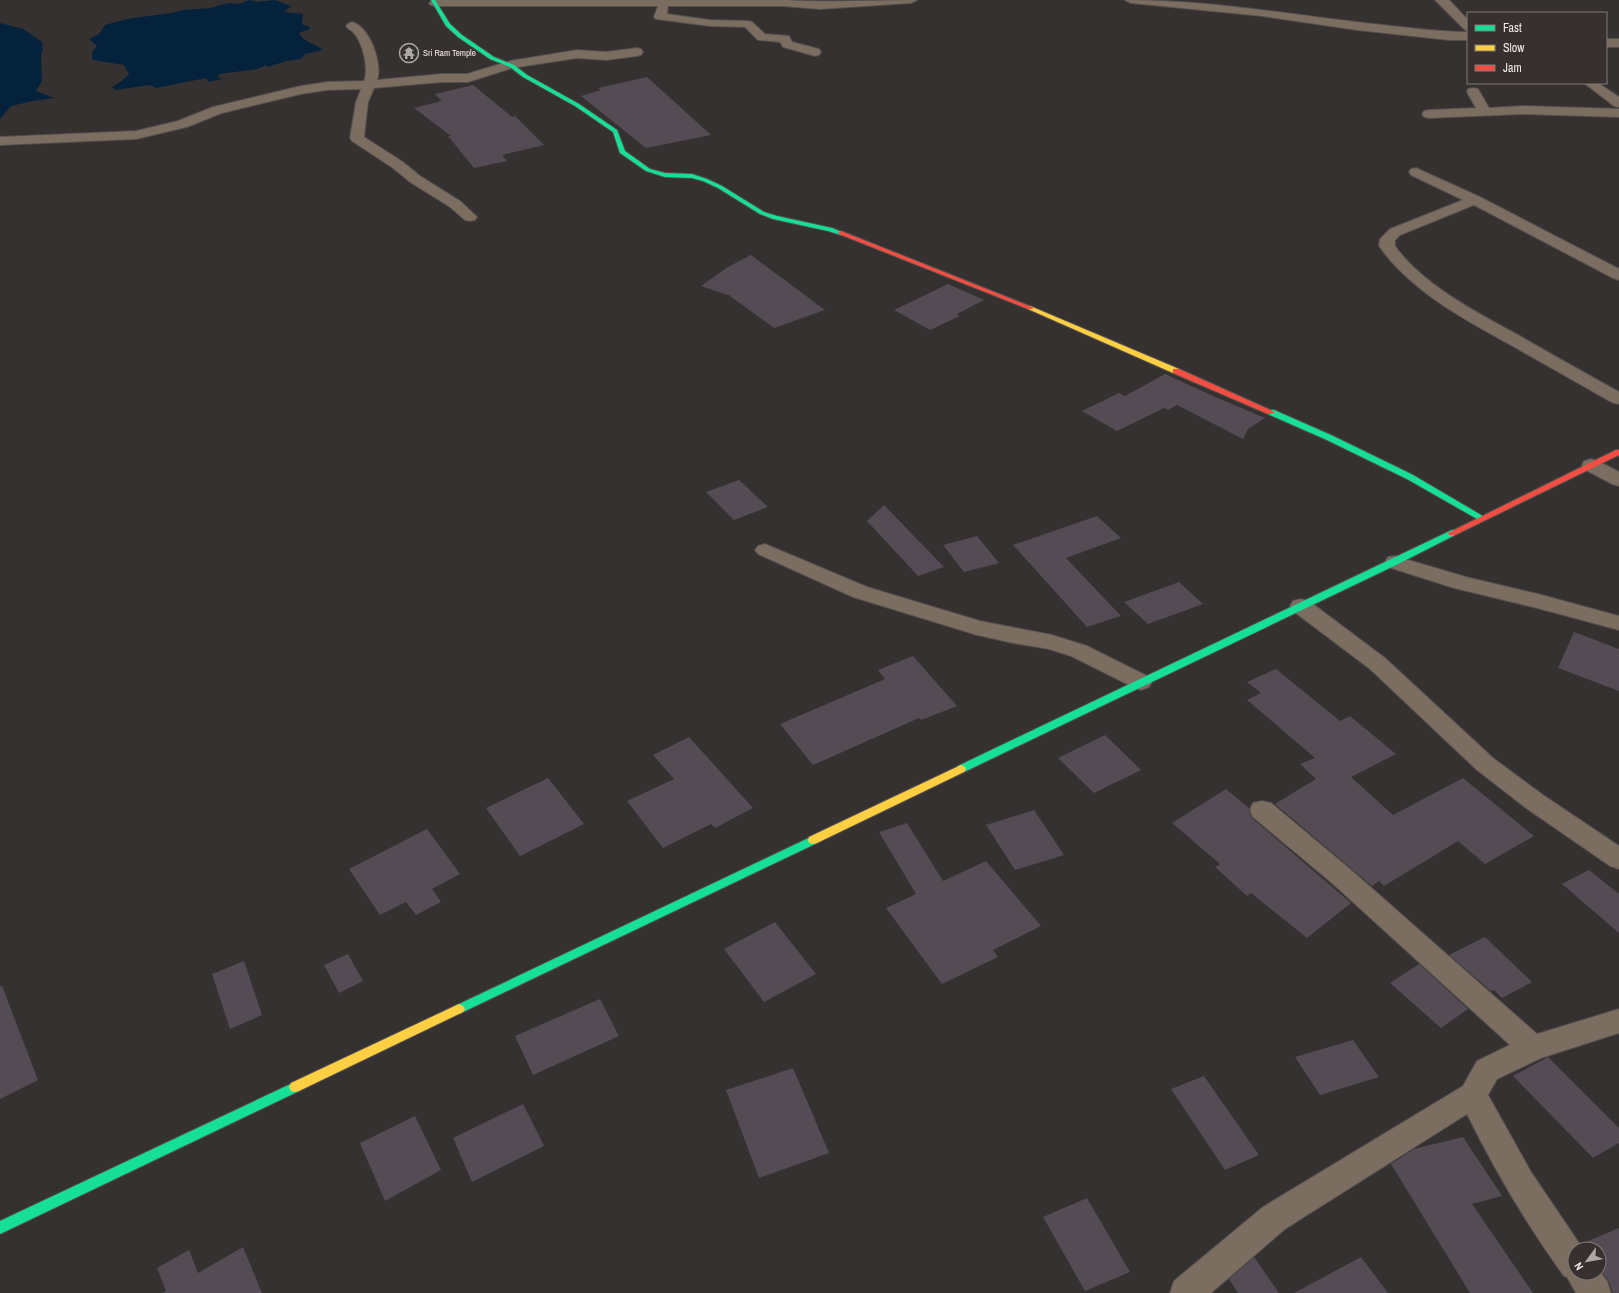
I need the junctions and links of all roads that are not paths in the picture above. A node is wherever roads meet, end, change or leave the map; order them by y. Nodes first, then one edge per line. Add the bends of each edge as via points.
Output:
1 (911, 0) edge
2 (1131, 0) edge
3 (1441, 0) edge
4 (434, 2) edge
5 (658, 2) edge
6 (683, 15) junction
7 (701, 15) dead end
8 (352, 26) dead end
9 (1467, 26) edge
10 (1467, 36) edge
11 (1607, 43) edge
12 (1619, 43) edge
13 (637, 52) dead end
14 (815, 52) dead end
15 (510, 65) junction
16 (1591, 84) edge
17 (368, 85) junction
18 (1473, 92) dead end
19 (1619, 103) edge
20 (1484, 111) junction
21 (1619, 113) edge
22 (1429, 114) dead end
23 (0, 141) edge
24 (1416, 172) dead end
25 (1475, 200) junction
26 (470, 216) dead end
27 (1619, 275) edge
28 (1619, 399) edge
29 (1619, 452) edge
30 (1591, 466) junction
31 (1619, 480) edge
32 (1482, 518) junction
33 (765, 550) dead end
34 (1395, 562) junction
35 (1301, 606) junction
36 (1619, 623) edge
37 (1141, 682) junction
38 (1262, 810) dead end
39 (1619, 859) edge
40 (1619, 1021) edge
41 (1533, 1048) junction
42 (1473, 1095) junction
43 (0, 1228) edge
44 (1567, 1254) edge
45 (1587, 1281) edge
46 (1186, 1293) edge
47 (1595, 1293) edge

1 - 5 street via 820,6 782,3
2 - 10 street via 1262,13 1372,28
3 - 9 street
4 - 5 street
4 - 15 street via 455,32 492,58
5 - 6 street via 660,17
6 - 7 street
6 - 14 street via 710,23 748,24 762,37 786,39 788,44
8 - 17 street via 359,31 371,56 372,77
11 - 12 street
13 - 15 street via 606,56 576,54
15 - 17 street via 468,78 405,80
15 - 32 street via 615,131 622,152 648,170 705,180 720,186 762,213 830,229 1052,317 1330,438 1410,476
16 - 19 street
17 - 23 street via 327,86 301,90 218,110 182,124 136,135
17 - 26 street via 362,102 357,138
18 - 20 street
20 - 21 street
20 - 22 street
24 - 25 street
25 - 27 street
25 - 28 street via 1395,232 1388,239 1387,246 1399,262 1454,305
29 - 30 street
30 - 31 street
30 - 32 street
32 - 34 street
33 - 37 street via 860,592 977,628 1052,642 1078,650
34 - 35 street
34 - 36 street via 1460,582 1538,600
35 - 37 street
35 - 39 street via 1354,644 1526,796
37 - 43 street
38 - 41 street via 1341,876
40 - 41 street
41 - 42 street via 1487,1070
42 - 44 street via 1548,1228
42 - 46 street via 1274,1218
45 - 47 street

